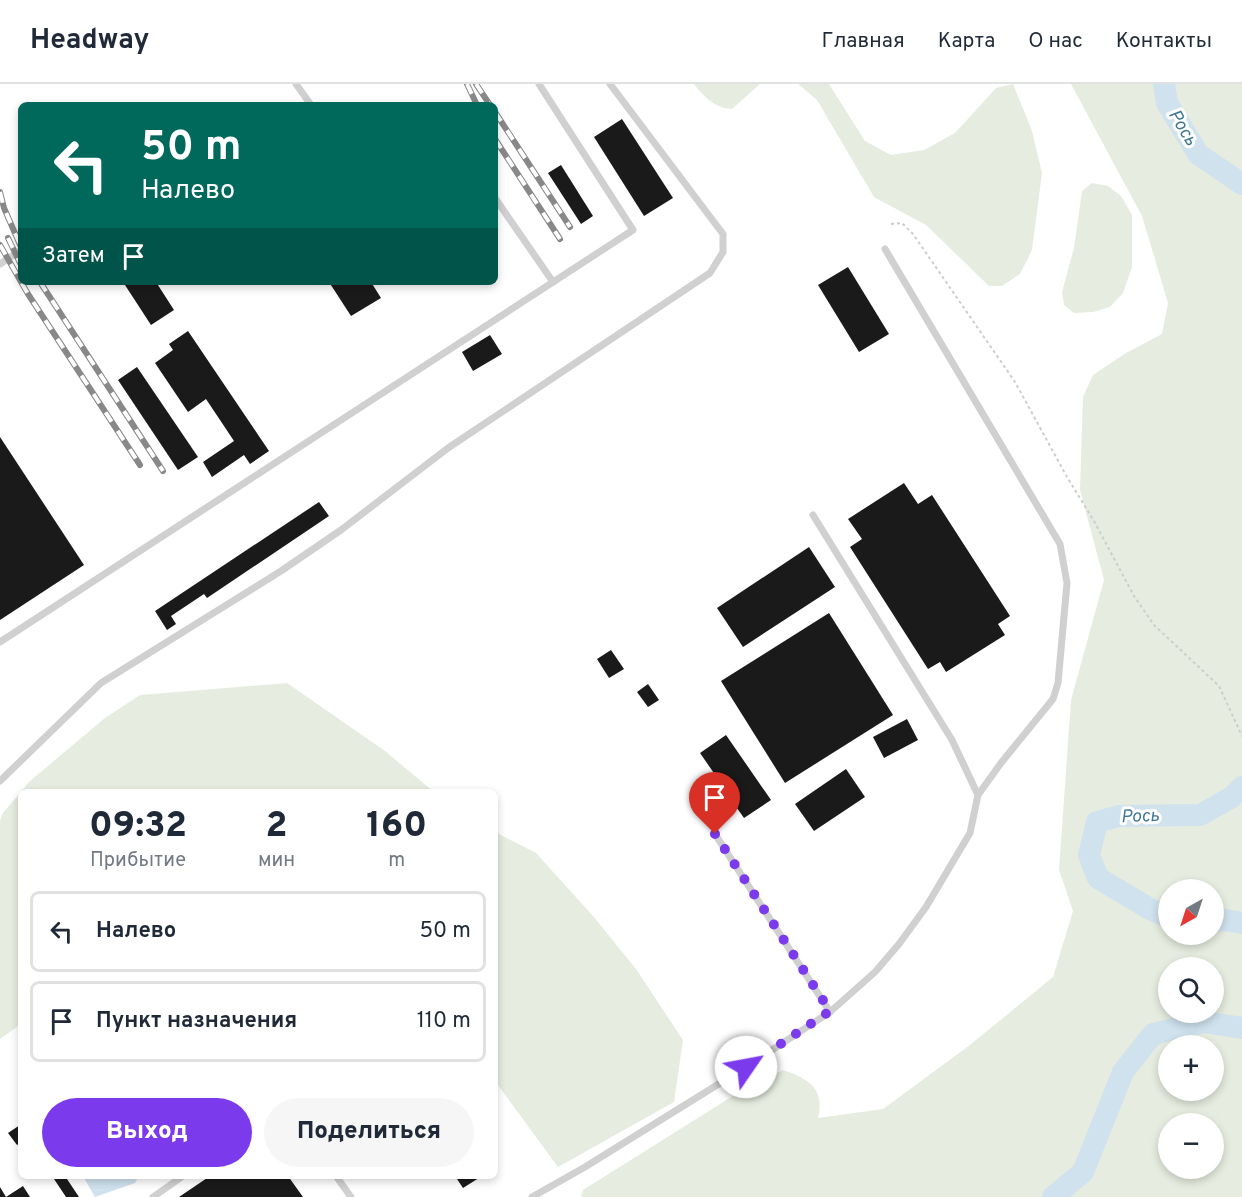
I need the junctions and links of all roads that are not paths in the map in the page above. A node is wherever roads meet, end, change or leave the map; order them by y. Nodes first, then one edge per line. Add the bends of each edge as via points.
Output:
1 (296, 84) edge
2 (539, 84) edge
3 (610, 84) edge
4 (309, 102) edge
5 (498, 202) edge
6 (885, 249) dead end
7 (18, 252) edge
8 (0, 264) edge
9 (553, 282) junction
10 (813, 515) dead end
11 (0, 642) edge
12 (0, 781) edge
13 (978, 795) junction
14 (715, 834) dead end
15 (830, 1011) junction
16 (179, 1179) edge
17 (338, 1179) edge
18 (153, 1197) edge
19 (351, 1197) edge
20 (532, 1197) edge

1 - 4 lane
2 - 9 lane via 633,230
3 - 12 lane via 723,234 723,252 710,273 448,448 281,571 101,683
5 - 9 lane
6 - 13 lane via 1060,544 1068,583 1053,699
7 - 8 lane
9 - 11 lane
10 - 13 lane via 952,740
13 - 15 lane via 970,833 926,907 875,972
14 - 15 lane
15 - 20 lane via 746,1067
16 - 18 lane
17 - 19 lane

